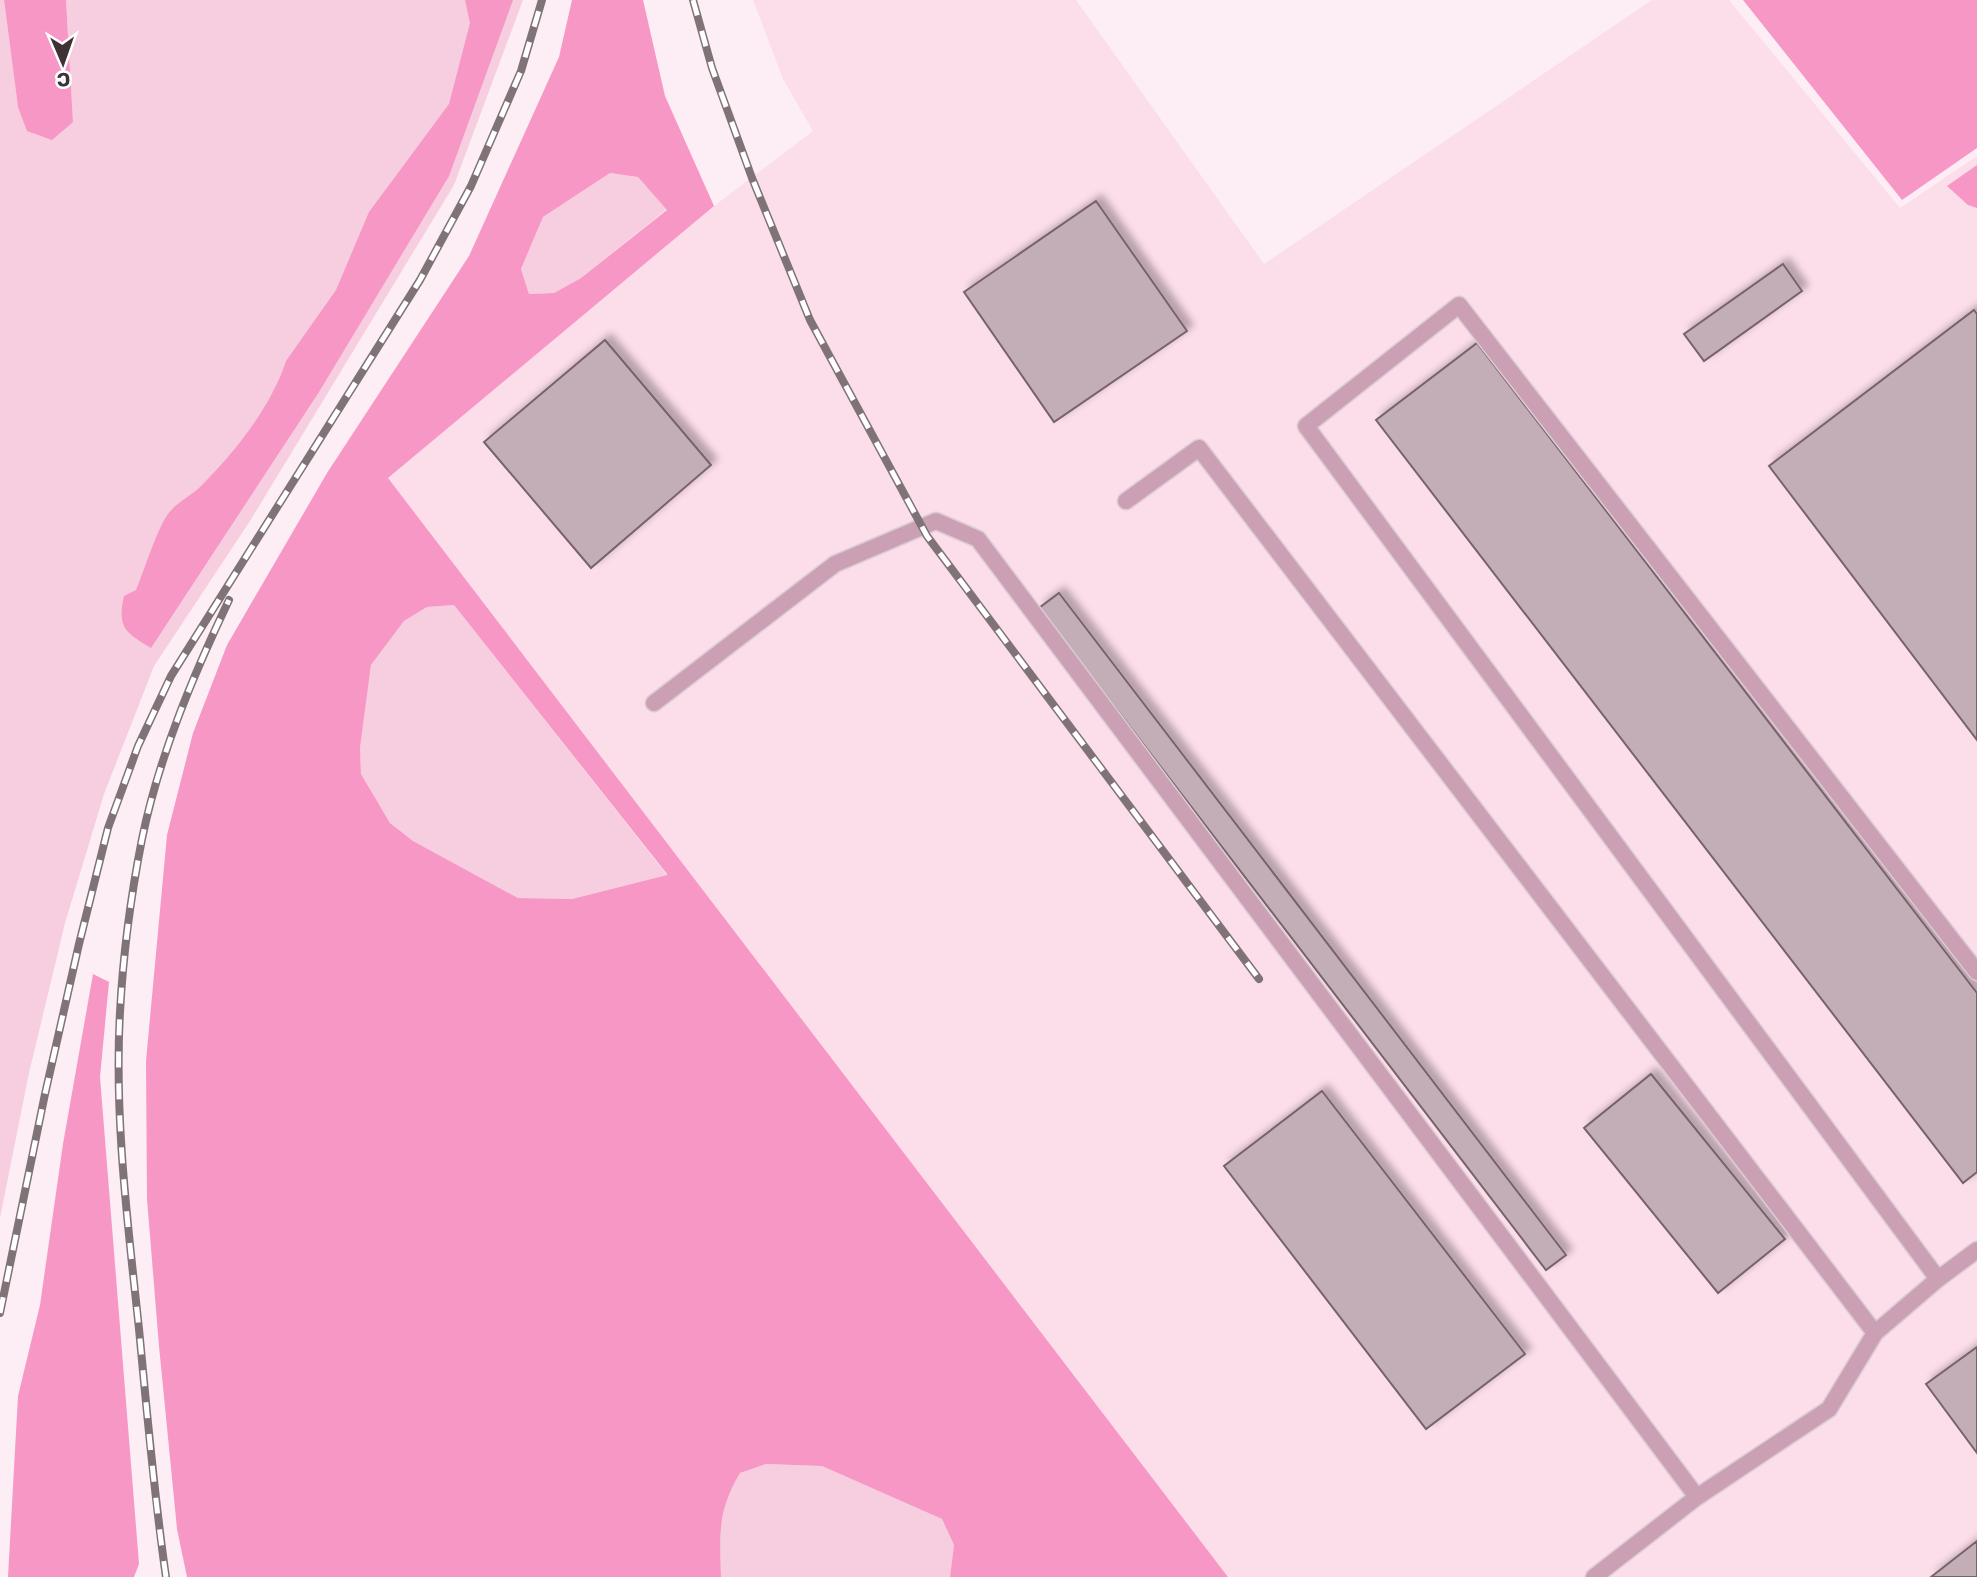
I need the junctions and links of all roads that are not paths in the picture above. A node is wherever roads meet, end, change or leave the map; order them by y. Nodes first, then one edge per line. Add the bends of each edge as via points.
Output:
1 (1126, 501) dead end
2 (654, 703) dead end
3 (1977, 972) edge
4 (1977, 1250) edge
5 (1938, 1279) junction
6 (1875, 1333) junction
7 (1697, 1497) junction
8 (1594, 1577) edge

1 - 6 lane via 1199,448
2 - 7 lane via 835,564 936,521 978,539
3 - 5 lane via 1459,305 1306,426
4 - 5 lane
5 - 6 lane
6 - 7 lane via 1829,1409
7 - 8 lane

